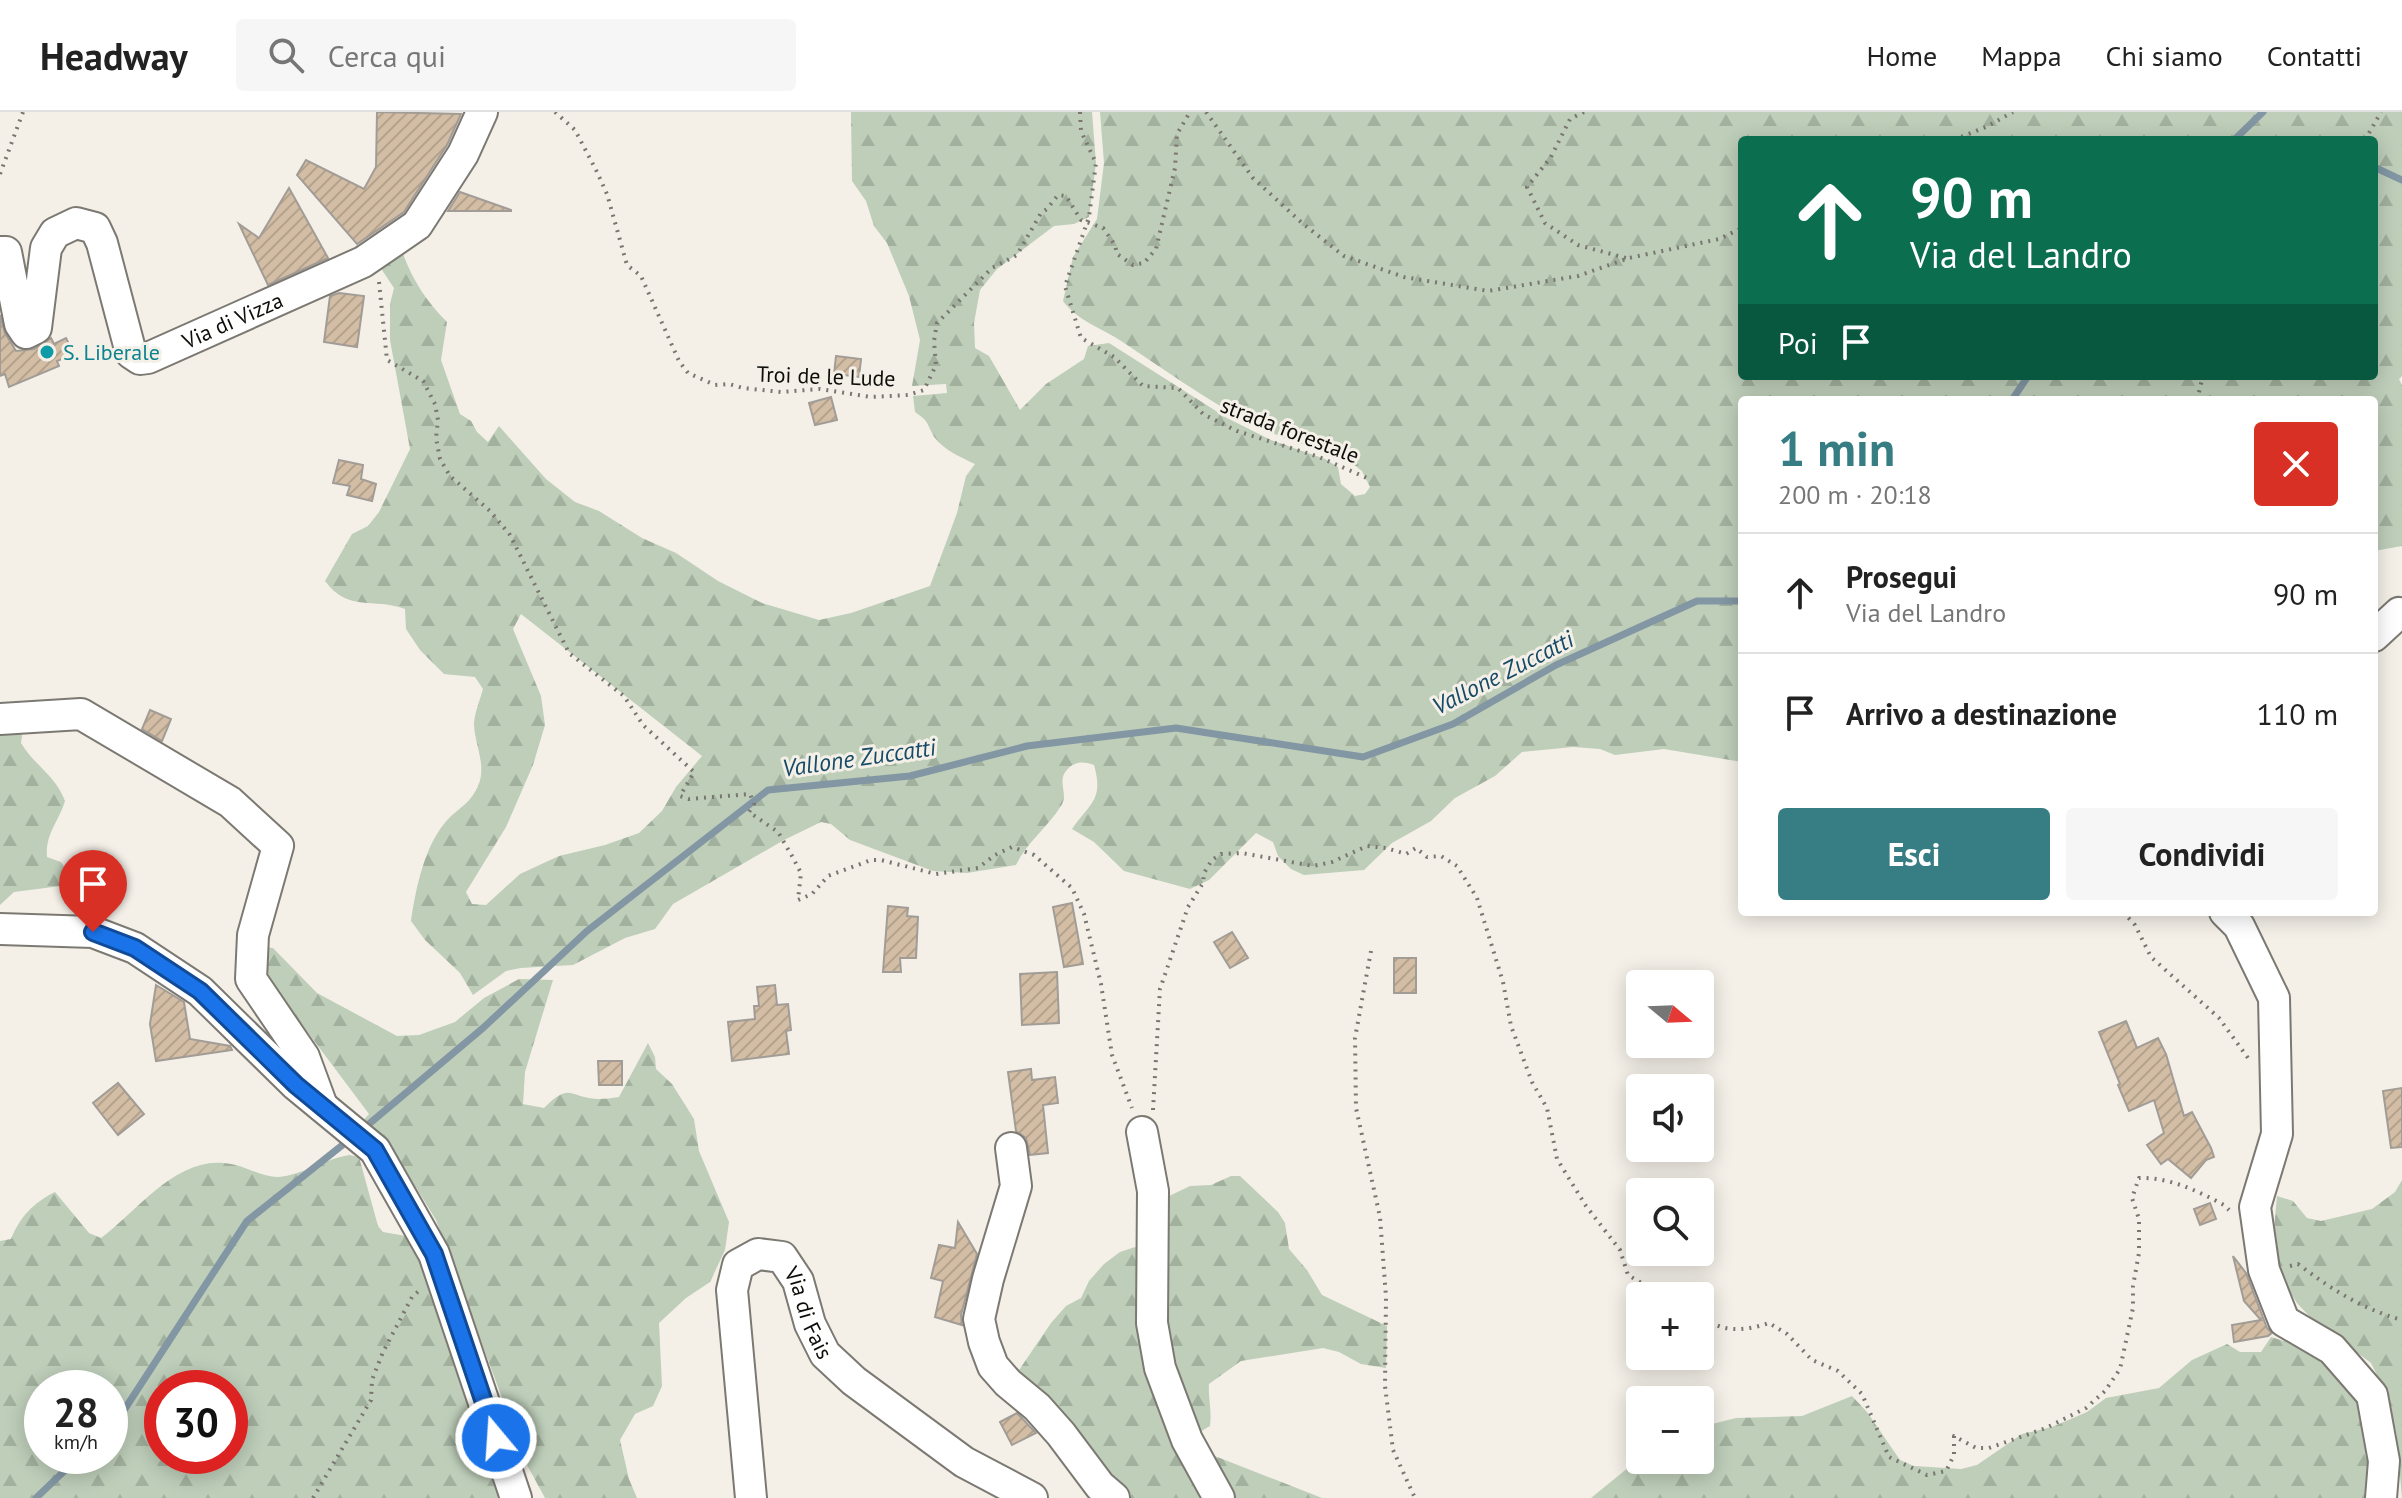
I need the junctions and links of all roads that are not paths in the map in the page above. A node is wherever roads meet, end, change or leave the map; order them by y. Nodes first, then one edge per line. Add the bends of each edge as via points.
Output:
1 (482, 112) edge
2 (0, 252) edge
3 (2402, 614) edge
4 (2378, 632) edge
5 (0, 719) edge
6 (2229, 916) edge
7 (0, 929) edge
8 (333, 1116) junction
9 (1142, 1132) road end
10 (1011, 1148) dead end
11 (516, 1498) edge
12 (751, 1498) edge
13 (1032, 1498) edge
14 (1114, 1498) edge
15 (1219, 1498) edge
16 (2381, 1498) edge

1 - 2 street, Via di Vizza via 463,154 417,225 365,260 148,358 131,353 95,228 76,223 55,233 46,248 36,328 26,333 6,252
3 - 4 street
5 - 8 street via 81,714 230,802 278,846 253,935 251,979 304,1057
6 - 16 street via 2274,998 2277,1134 2255,1207 2264,1270 2284,1321 2332,1349 2372,1395 2384,1461
7 - 8 street via 93,932 135,948 200,991
8 - 11 street via 371,1147 436,1259
9 - 15 street via 1153,1191 1152,1323 1160,1368 1187,1440
10 - 14 street via 1016,1186 979,1319 984,1342 993,1366 1037,1407
12 - 13 street, Via di Fais via 732,1290 738,1265 758,1254 782,1257 798,1281 825,1354 854,1381 964,1462

